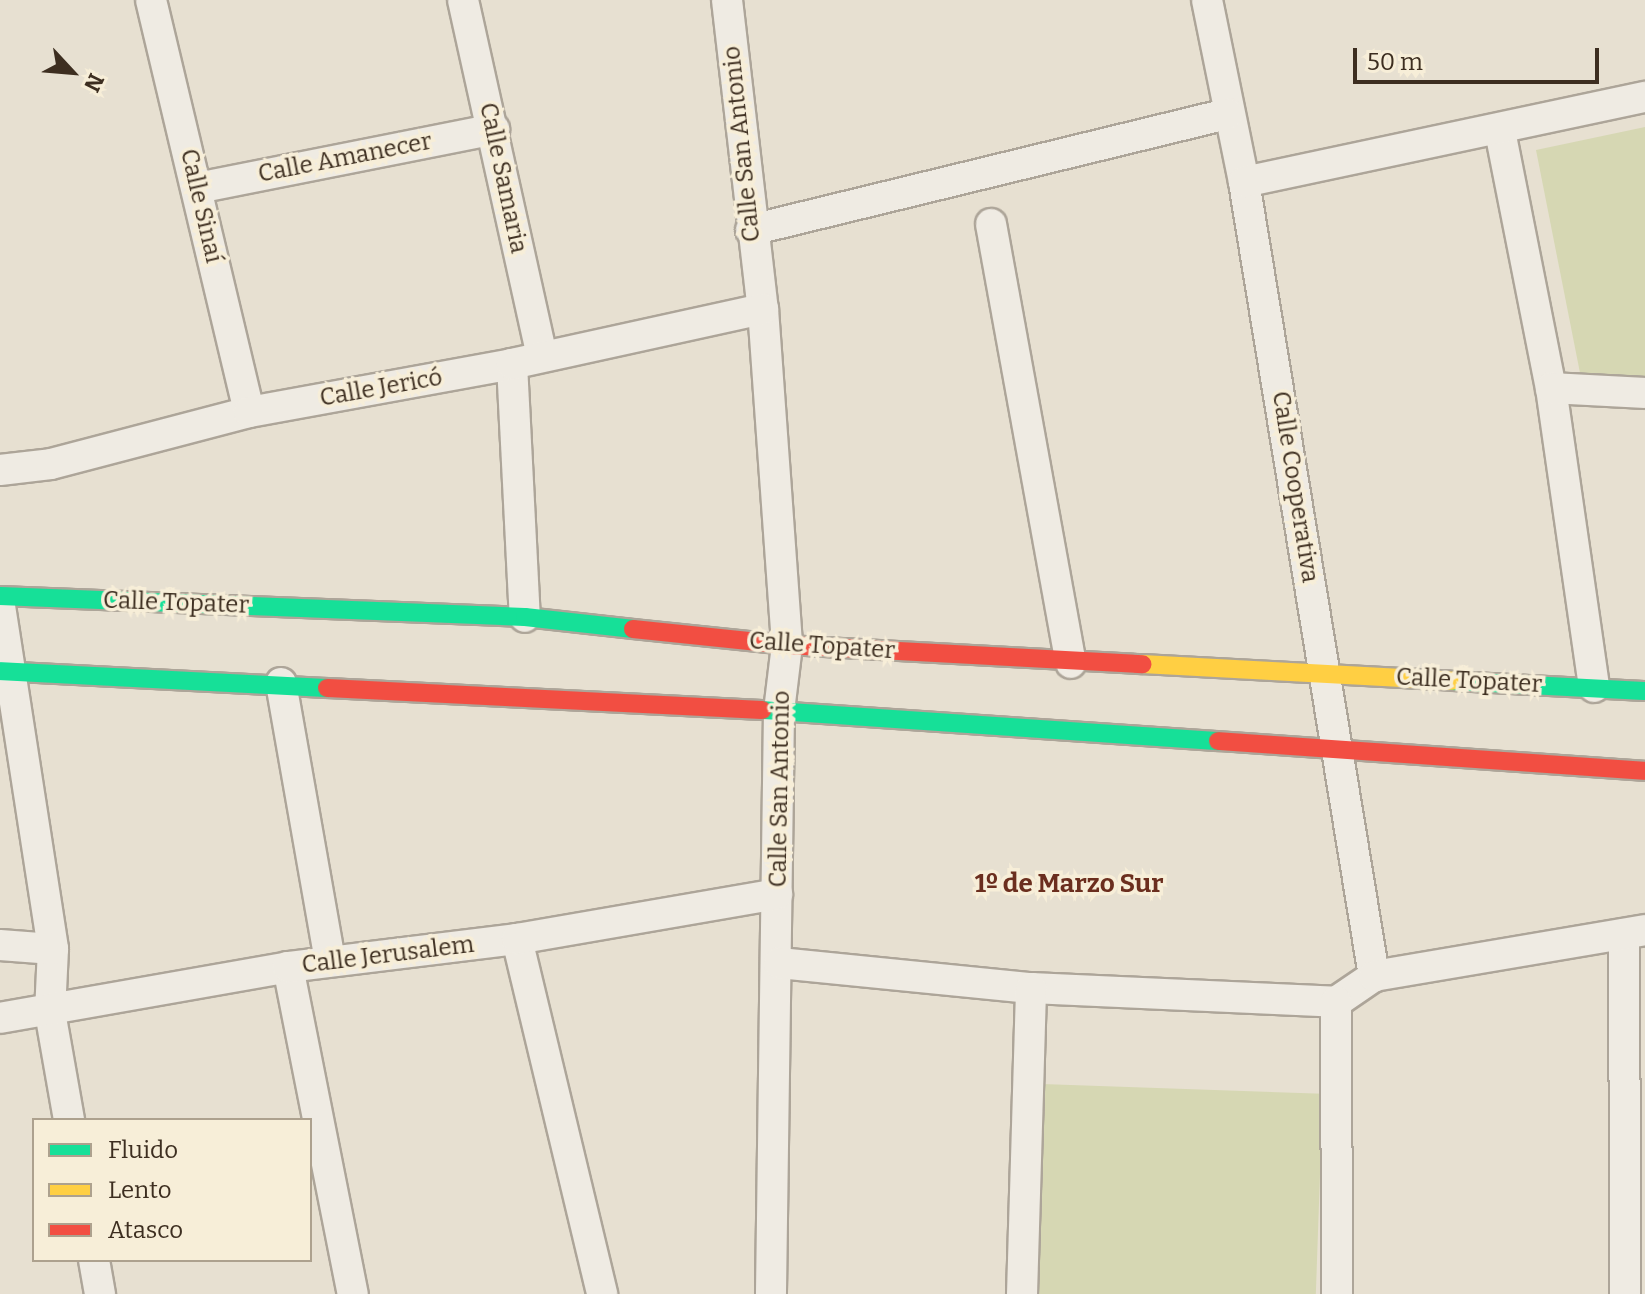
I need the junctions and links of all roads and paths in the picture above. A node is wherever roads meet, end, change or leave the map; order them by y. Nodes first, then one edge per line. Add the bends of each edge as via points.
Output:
1 (151, 0) edge
2 (463, 0) edge
3 (727, 0) edge
4 (1207, 0) edge
5 (1645, 97) edge
6 (1228, 114) junction
7 (494, 129) junction
8 (1500, 131) junction
9 (1244, 182) junction
10 (197, 188) junction
11 (991, 224) dead end
12 (751, 230) junction
13 (763, 309) junction
14 (542, 356) junction
15 (512, 364) junction
16 (1551, 388) junction
17 (1645, 393) edge
18 (249, 412) junction
19 (0, 470) edge
20 (0, 596) edge
21 (0, 606) edge
22 (525, 617) junction
23 (787, 645) junction
24 (1071, 663) junction
25 (6, 672) edge
26 (1326, 675) junction
27 (281, 683) junction
28 (1594, 687) junction
29 (1645, 691) edge
30 (779, 711) junction
31 (1336, 752) junction
32 (1645, 771) edge
33 (777, 894) junction
34 (1634, 932) edge
35 (517, 939) junction
36 (0, 945) edge
37 (53, 949) junction
38 (330, 961) junction
39 (779, 963) junction
40 (288, 967) junction
41 (1374, 976) junction
42 (1031, 988) junction
43 (1336, 1002) junction
44 (50, 1012) junction
45 (0, 1018) edge
46 (69, 1118) edge
47 (1635, 1239) edge
48 (94, 1262) edge
49 (100, 1294) edge
50 (353, 1294) edge
51 (602, 1294) edge
52 (771, 1294) edge
53 (1022, 1294) edge
54 (1337, 1294) edge
55 (1625, 1294) edge

1 - 10 street, Calle Sinaí
2 - 7 street, Calle Samaria
3 - 12 street, Calle San Antonio
4 - 6 street, Calle Cooperativa
5 - 8 street
6 - 9 street, Calle Cooperativa
6 - 12 street
7 - 10 street, Calle Amanecer
7 - 14 street, Calle Samaria
8 - 9 street
8 - 16 street
9 - 26 street, Calle Cooperativa
10 - 18 street, Calle Sinaí
11 - 24 street
12 - 13 street, Calle San Antonio
13 - 14 street, Calle Jericó
13 - 23 street, Calle San Antonio
14 - 15 street, Calle Jericó
15 - 18 street, Calle Jericó
15 - 22 street
16 - 17 street
16 - 28 street
18 - 19 street, Calle Jericó via 51,464
20 - 22 street, Calle Topater
21 - 25 street
22 - 23 street, Calle Topater
23 - 24 street, Calle Topater
23 - 30 street, Calle San Antonio
24 - 26 street, Calle Topater
25 - 27 street
25 - 37 street
26 - 28 street, Calle Topater
26 - 31 street, Calle Cooperativa
27 - 30 street
27 - 38 street
28 - 29 street, Calle Topater
30 - 31 street
30 - 33 street, Calle San Antonio
31 - 32 street
31 - 41 street, Calle Cooperativa
33 - 35 street, Calle Jerusalem
33 - 39 street, Calle San Antonio
34 - 41 street
34 - 47 street
35 - 38 street, Calle Jerusalem
35 - 51 street
36 - 37 street
37 - 44 street
38 - 40 street, Calle Jerusalem
39 - 42 street
39 - 52 street, Calle San Antonio
40 - 44 street, Calle Jerusalem
40 - 50 street
41 - 43 street
42 - 43 street
42 - 53 street
43 - 54 street
44 - 45 street, Calle Jerusalem
44 - 46 street
47 - 55 street
48 - 49 street

